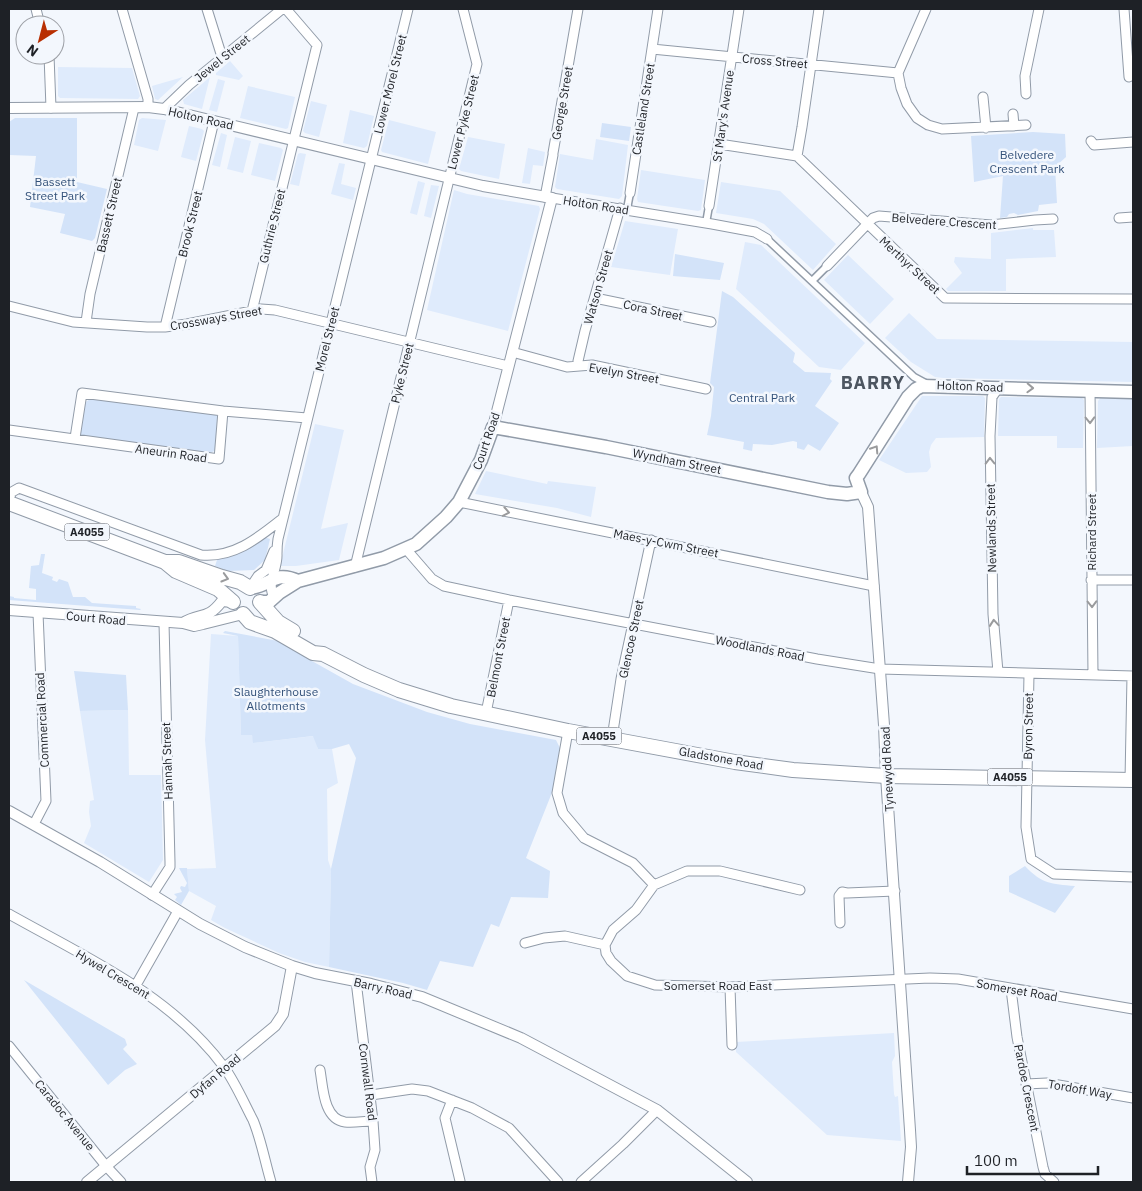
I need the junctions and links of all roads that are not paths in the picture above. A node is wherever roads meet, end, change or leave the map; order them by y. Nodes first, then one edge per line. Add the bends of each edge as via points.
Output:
1 (122, 9) edge
2 (207, 9) edge
3 (282, 9) edge
4 (286, 9) edge
5 (408, 9) edge
6 (463, 9) edge
7 (578, 9) edge
8 (658, 9) edge
9 (739, 9) edge
10 (819, 9) edge
11 (926, 9) edge
12 (1039, 9) edge
13 (1124, 9) edge
14 (652, 49) junction
15 (222, 57) junction
16 (731, 57) junction
17 (811, 64) junction
18 (49, 65) edge
19 (898, 73) junction
20 (1129, 77) dead end
21 (1026, 94) dead end
22 (983, 97) dead end
23 (148, 107) junction
24 (9, 108) edge
25 (51, 108) junction
26 (134, 108) junction
27 (164, 109) junction
28 (1013, 114) dead end
29 (214, 121) junction
30 (1026, 125) dead end
31 (1014, 126) junction
32 (986, 128) junction
33 (293, 141) junction
34 (1091, 141) dead end
35 (1133, 142) edge
36 (719, 144) junction
37 (797, 156) junction
38 (372, 159) junction
39 (449, 178) junction
40 (630, 193) joint
41 (549, 198) junction
42 (708, 206) joint
43 (624, 209) junction
44 (1133, 217) edge
45 (1119, 218) dead end
46 (1053, 219) dead end
47 (706, 223) junction
48 (866, 223) junction
49 (767, 239) joint
50 (827, 266) joint
51 (812, 281) junction
52 (595, 298) junction
53 (1133, 299) edge
54 (9, 306) edge
55 (252, 311) junction
56 (86, 322) junction
57 (711, 322) dead end
58 (331, 323) junction
59 (165, 327) junction
60 (410, 342) junction
61 (512, 352) junction
62 (508, 366) junction
63 (580, 366) junction
64 (929, 385) junction
65 (999, 387) junction
66 (706, 389) dead end
67 (1090, 390) junction
68 (1133, 392) edge
69 (223, 411) junction
70 (308, 418) junction
71 (493, 426) junction
72 (9, 430) edge
73 (75, 438) junction
74 (861, 492) junction
75 (9, 498) edge
76 (459, 502) junction
77 (9, 503) edge
78 (282, 519) junction
79 (652, 540) junction
80 (276, 548) junction
81 (406, 549) junction
82 (165, 562) junction
83 (355, 567) junction
84 (272, 580) junction
85 (1091, 580) junction
86 (1133, 580) edge
87 (298, 581) junction
88 (874, 586) junction
89 (250, 588) junction
90 (274, 597) junction
91 (509, 600) junction
92 (233, 602) junction
93 (260, 602) junction
94 (9, 610) edge
95 (38, 613) junction
96 (243, 614) junction
97 (164, 623) junction
98 (183, 623) junction
99 (634, 624) junction
100 (323, 654) junction
101 (880, 669) junction
102 (998, 672) junction
103 (1029, 674) junction
104 (1093, 674) junction
105 (1133, 676) edge
106 (486, 713) junction
107 (568, 731) junction
108 (612, 738) junction
109 (886, 776) junction
110 (1026, 778) junction
111 (1132, 780) edge
112 (9, 811) edge
113 (34, 824) junction
114 (1133, 877) edge
115 (654, 885) junction
116 (800, 890) dead end
117 (895, 891) junction
118 (152, 895) junction
119 (178, 911) junction
120 (9, 914) edge
121 (840, 923) dead end
122 (525, 943) dead end
123 (605, 945) junction
124 (292, 966) junction
125 (900, 980) junction
126 (356, 981) junction
127 (136, 985) junction
128 (730, 987) junction
129 (1012, 988) junction
130 (1133, 1009) edge
131 (732, 1045) dead end
132 (9, 1046) edge
133 (225, 1069) junction
134 (320, 1070) dead end
135 (1026, 1084) junction
136 (371, 1095) junction
137 (1133, 1098) edge
138 (452, 1100) junction
139 (658, 1110) junction
140 (373, 1121) junction
141 (106, 1166) junction
142 (460, 1181) edge
143 (87, 1182) edge
144 (122, 1182) edge
145 (271, 1182) edge
146 (372, 1182) edge
147 (558, 1182) edge
148 (581, 1182) edge
149 (747, 1182) edge
150 (908, 1182) edge
151 (1054, 1182) edge

1 - 23 street
2 - 15 street
3 - 15 street, Jewel Street
4 - 33 street, Guthrie Street via 317,45
5 - 38 street, Lower Morel Street
6 - 39 street, Lower Pyke Street via 477,64
7 - 41 street, George Street via 553,154
8 - 14 street, Castleland Street
9 - 16 street, St Mary's Avenue
10 - 17 street
11 - 19 street
12 - 21 street via 1025,76
13 - 20 street
14 - 16 street, Cross Street
14 - 40 street, Castleland Street
15 - 27 street, Jewel Street
16 - 17 street, Cross Street
16 - 36 street, St Mary's Avenue
17 - 19 street, Cross Street
17 - 37 street
18 - 25 street
19 - 32 street via 907,104 917,118 928,125 942,129
22 - 32 street
23 - 26 street, Holton Road
23 - 27 street, Holton Road
24 - 25 street, Holton Road
25 - 26 street, Holton Road
26 - 56 street, Bassett Street
27 - 29 street, Holton Road
28 - 31 street
29 - 33 street, Holton Road
29 - 59 street, Brook Street
30 - 31 street
31 - 32 street
33 - 38 street, Holton Road
33 - 55 street, Guthrie Street
34 - 35 street via 1094,144
36 - 37 street
36 - 42 street, St Mary's Avenue
37 - 48 street, Merthyr Street
38 - 39 street, Holton Road
38 - 58 street, Morel Street
39 - 41 street, Holton Road
39 - 60 street, Pyke Street
40 - 43 street, Castleland Street
41 - 43 street, Holton Road
41 - 61 street, Court Road
42 - 47 street, St Mary's Avenue
43 - 47 street, Holton Road
43 - 52 street, Watson Street
44 - 45 street
46 - 48 street, Belvedere Crescent via 991,225 879,216
47 - 49 street, Holton Road via 755,232
48 - 50 street
48 - 53 street, Merthyr Street via 945,298
49 - 51 street, Holton Road
50 - 51 street
51 - 64 street, Holton Road via 914,377
52 - 57 street, Cora Street
52 - 63 street, Watson Street via 578,361
54 - 56 street, Crossways Street via 73,322
55 - 58 street, Crossways Street via 274,310
55 - 59 street, Crossways Street
56 - 59 street, Crossways Street
58 - 60 street, Crossways Street
58 - 70 street, Morel Street
60 - 62 street, Crossways Street
60 - 83 street, Pyke Street
61 - 62 street, Court Road
61 - 63 street, Evelyn Street via 567,367
62 - 71 street, Court Road
63 - 66 street, Evelyn Street via 592,365
64 - 65 main road, Holton Road
74 -> 64 main road, Tynewydd Road via 856,478 908,397 916,389
65 -> 67 main road, Holton Road
102 -> 65 street, Newlands Street via 993,614 990,436 992,397
67 - 68 main road, Holton Road
67 -> 85 street, Richard Street
69 - 70 street
69 - 73 street via 82,392
69 - 73 street, Aneurin Road via 218,459
70 - 78 street, Morel Street
71 - 74 main road, Wyndham Street via 838,494
71 - 76 main road, Court Road via 481,460
72 - 73 street, Aneurin Road
74 - 88 street, Tynewydd Road via 868,507
75 - 78 street via 19,488 201,555 218,555 241,548
76 -> 79 street, Maes-y-Cwm Street
76 - 81 main road, Court Road via 424,537
77 - 82 main road, A4055
78 - 80 street, Morel Street
79 - 88 street, Maes-y-Cwm Street
79 - 99 street, Glencoe Street
80 - 84 street, Morel Street
80 - 89 street, Morel Street via 266,570
81 - 83 main road, Court Road
81 - 91 street, Woodlands Road via 432,579 444,586
82 -> 89 main road, A4055 via 179,562
82 - 92 main road, A4055 via 176,571 213,586
83 - 87 main road, Court Road
84 - 87 main road, Court Road via 287,576
84 - 89 main road, Court Road
84 - 90 street, Morel Street
85 - 86 street
85 -> 104 street, Richard Street
87 - 90 main road, Court Road
88 - 101 street, Tynewydd Road
89 - 92 main road, Court Road via 239,591
89 - 93 main road
90 - 93 main road, Court Road via 269,602
91 - 99 street, Woodlands Road
91 - 106 street, Belmont Street
92 - 96 main road
92 - 98 street, Court Road via 222,601 211,614
93 - 96 main road, Court Road via 256,610
93 - 100 main road, Gladstone Road / A4055 via 278,622 316,645
94 - 95 street, Court Road
95 - 97 street, Court Road
95 - 113 street, Commercial Road via 46,801
96 - 98 street, Court Road via 194,626
96 - 100 main road, Gladstone Road / A4055 via 250,622
97 - 98 street, Court Road
97 - 118 street, Hannah Street via 170,867
99 - 101 street, Woodlands Road
99 - 108 street, Glencoe Street
100 - 106 main road, Gladstone Road / A4055 via 399,690
101 - 102 street, Woodlands Road
101 - 109 street, Tynewydd Road
102 - 103 street, Woodlands Road
103 - 104 street, Woodlands Road
103 - 110 street, Byron Street
104 - 105 street, Woodlands Road
105 - 111 street
106 - 107 main road, Gladstone Road / A4055
107 - 108 main road, Gladstone Road / A4055
107 - 115 street via 557,793 563,813 584,838 633,863
108 - 109 main road, Gladstone Road / A4055 via 735,762 794,770
109 - 110 main road, Gladstone Road / A4055
109 - 117 street, Tynewydd Road
110 - 111 main road, Gladstone Road / A4055
110 - 114 street, Byron Street via 1026,827 1031,859 1054,874
112 - 113 street, Barry Road
113 - 118 street, Barry Road
115 - 116 street via 688,871 720,871
115 - 123 street via 636,910 613,930
117 - 121 street via 842,892 839,896
117 - 125 street, Tynewydd Road
118 - 119 street, Barry Road
119 - 124 street, Barry Road via 220,936
119 - 127 street
120 - 127 street, Hywel Crescent
122 - 123 street via 565,936
123 - 128 street, Somerset Road East via 611,961 627,976 655,985
124 - 126 street, Barry Road
124 - 133 street, Dyfan Road via 280,1020
125 - 128 street, Somerset Road East
125 - 129 street, Somerset Road via 958,979
125 - 150 street, Tynewydd Road via 911,1147
126 - 136 street, Cornwall Road
126 - 139 street, Barry Road via 422,997 497,1027
127 - 133 street, Hywel Crescent via 183,1023
128 - 131 street
129 - 130 street, Somerset Road
129 - 135 street, Pardoe Crescent
132 - 141 street, Caradoc Avenue
133 - 141 street, Dyfan Road
133 - 145 street, Hywel Crescent via 253,1122
134 - 140 street via 328,1110 337,1120
135 - 137 street, Tordoff Way via 1047,1083
135 - 151 street, Pardoe Crescent via 1043,1168
136 - 138 street via 412,1089
136 - 140 street, Cornwall Road
138 - 142 street via 445,1118
138 - 147 street via 509,1128
139 - 148 street
139 - 149 street, Barry Road
140 - 146 street, Cornwall Road
141 - 143 street, Dyfan Road
141 - 144 street, Caradoc Avenue

